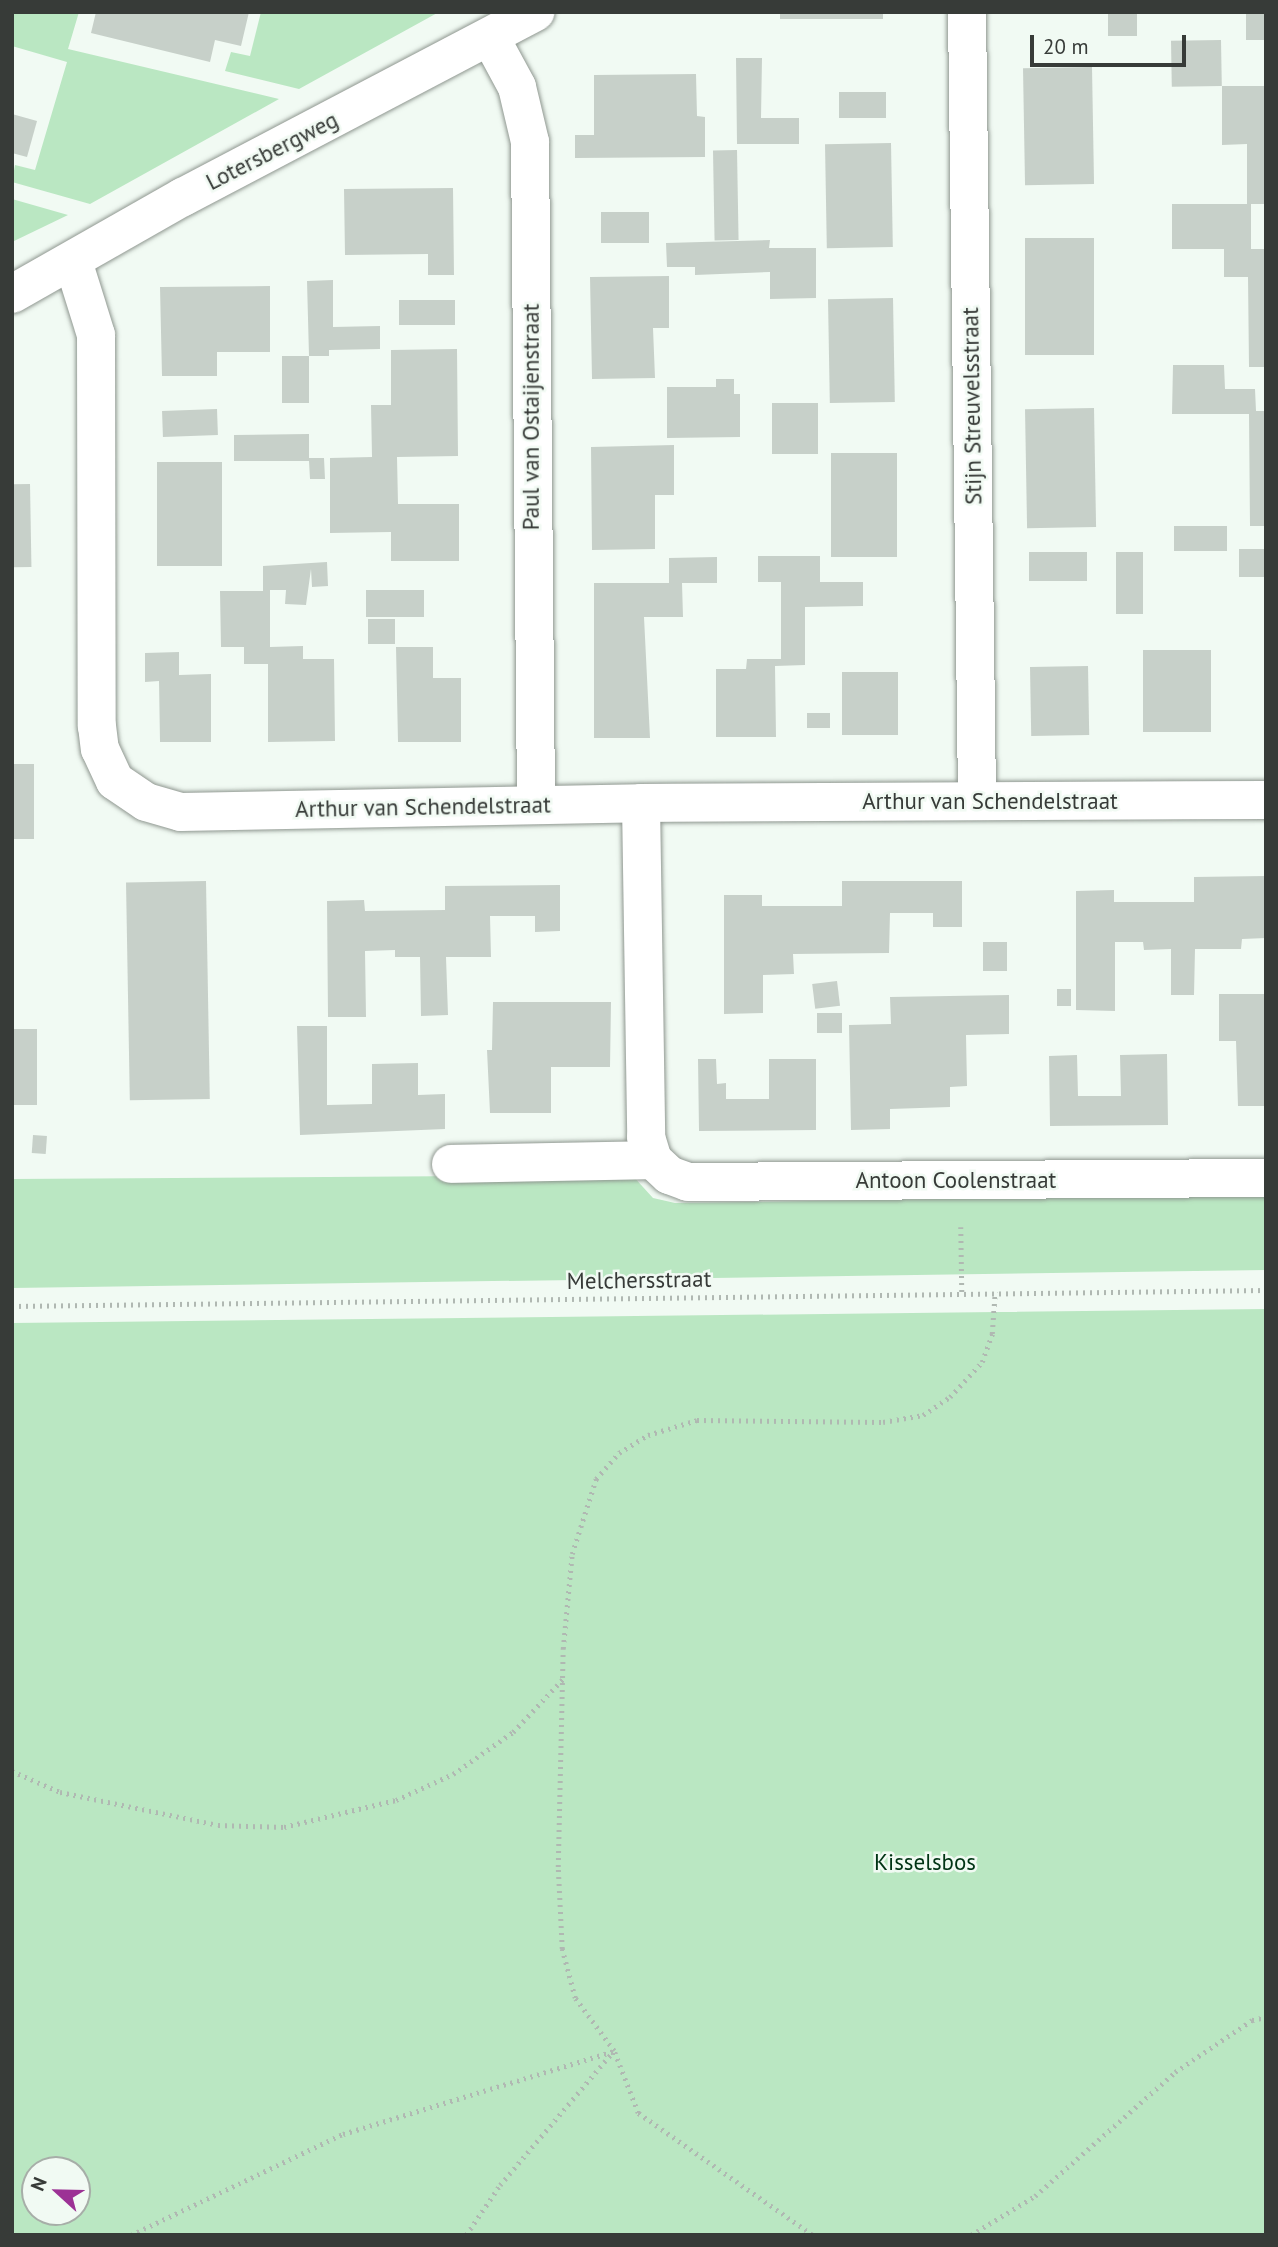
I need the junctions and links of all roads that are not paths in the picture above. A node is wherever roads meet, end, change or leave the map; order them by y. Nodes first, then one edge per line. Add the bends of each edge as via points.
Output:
1 (535, 12) edge
2 (967, 12) edge
3 (491, 37) junction
4 (73, 261) junction
5 (12, 294) edge
6 (976, 800) junction
7 (1266, 800) edge
8 (641, 803) junction
9 (536, 805) junction
10 (653, 1160) junction
11 (452, 1164) dead end
12 (1266, 1178) edge

1 - 3 street, Lotersbergweg
2 - 6 street, Stijn Streuvelsstraat
3 - 4 street, Lotersbergweg via 183,197
3 - 9 street, Paul van Ostaijenstraat via 517,87 530,142
4 - 5 street, Lotersbergweg
4 - 9 street, Arthur van Schendelstraat via 96,335 99,590 95,710 100,748 116,781 146,802 181,811
6 - 7 street, Arthur van Schendelstraat
6 - 8 street, Arthur van Schendelstraat
8 - 9 street, Arthur van Schendelstraat
8 - 10 street via 646,1137
10 - 11 street
10 - 12 street, Antoon Coolenstraat via 669,1175 688,1182

